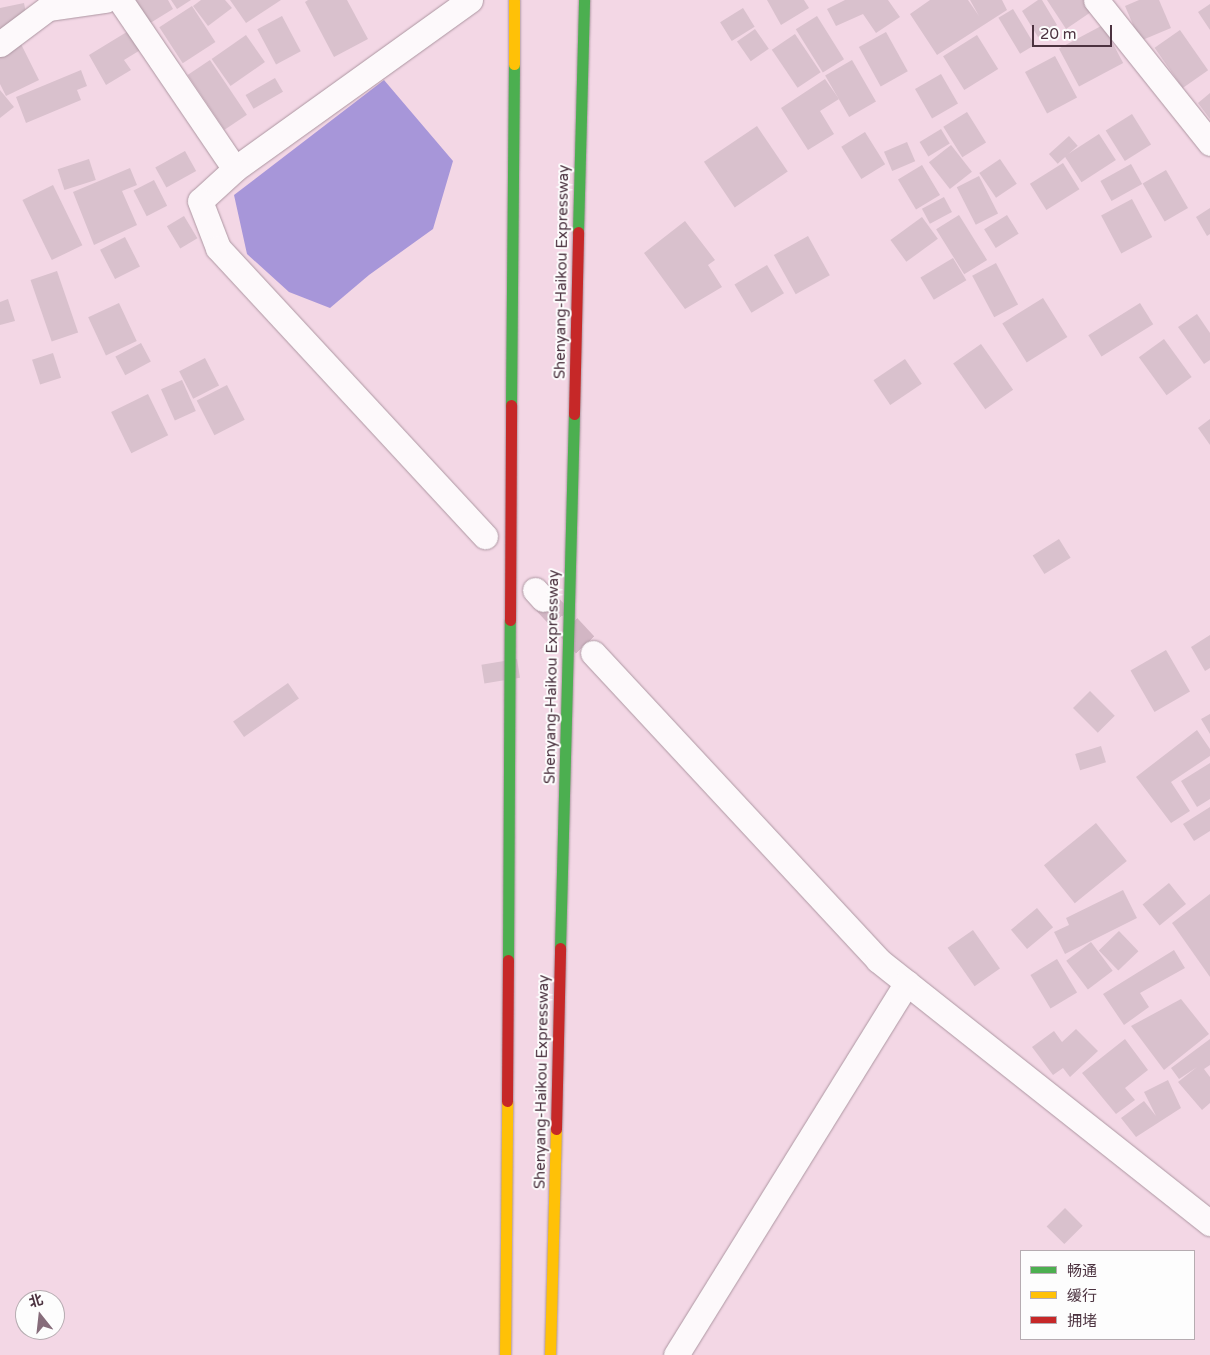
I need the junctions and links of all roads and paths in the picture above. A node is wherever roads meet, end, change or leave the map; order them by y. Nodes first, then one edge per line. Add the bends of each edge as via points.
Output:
1 (105, 0) edge
2 (120, 0) edge
3 (470, 0) edge
4 (514, 0) edge
5 (584, 0) edge
6 (1096, 0) edge
7 (0, 44) edge
8 (1210, 143) edge
9 (235, 169) junction
10 (485, 536) dead end
11 (593, 653) tunnel mouth
12 (907, 983) junction
13 (1210, 1223) edge
14 (550, 1350) edge
15 (505, 1352) edge
16 (676, 1355) edge

1 - 7 street via 48,8
2 - 9 street
3 - 9 street
4 - 15 highway
5 - 14 highway, Shenyang-Haikou Expressway
6 - 8 street
9 - 10 street via 200,200 218,248
11 - 12 street via 878,960
12 - 13 street
12 - 16 street

